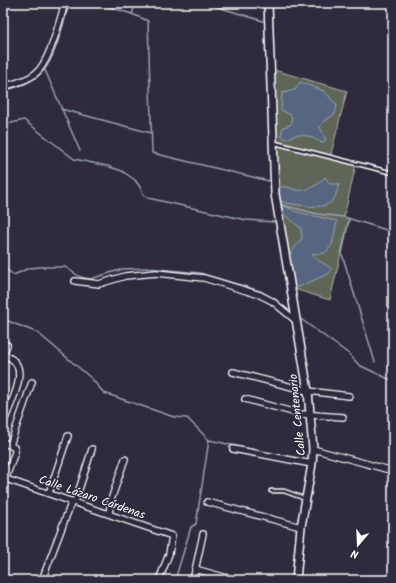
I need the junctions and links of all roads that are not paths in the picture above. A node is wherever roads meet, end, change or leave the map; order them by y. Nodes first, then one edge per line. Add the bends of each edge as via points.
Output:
1 (65, 3) edge
2 (268, 3) edge
3 (3, 87) edge
4 (272, 142) junction
5 (393, 174) edge
6 (75, 281) dead end
7 (295, 320) junction
8 (6, 345) dead end
9 (3, 354) edge
10 (233, 372) dead end
11 (32, 382) dead end
12 (308, 391) junction
13 (349, 396) dead end
14 (245, 399) dead end
15 (310, 415) junction
16 (343, 417) dead end
17 (3, 424) edge
18 (68, 436) dead end
19 (3, 442) edge
20 (10, 445) junction
21 (92, 449) dead end
22 (233, 449) dead end
23 (313, 449) junction
24 (125, 459) dead end
25 (312, 464) junction
26 (393, 471) edge
27 (6, 479) junction
28 (3, 486) edge
29 (271, 492) dead end
30 (49, 494) junction
31 (306, 499) junction
32 (73, 502) junction
33 (207, 502) dead end
34 (109, 514) junction
35 (301, 527) junction
36 (203, 534) dead end
37 (195, 569) junction
38 (42, 580) edge
39 (159, 580) edge
40 (193, 580) edge
41 (235, 580) edge
42 (296, 580) edge

1 - 3 street via 47,56 38,71 25,80
2 - 4 street, Calle Centenario
4 - 5 lane
4 - 7 street, Calle Centenario via 276,210
6 - 7 street via 99,284 125,276 156,273 204,278 260,294
7 - 12 street, Calle Centenario
8 - 9 street
9 - 17 street via 15,362 19,374 17,388
10 - 12 street
11 - 20 street
12 - 13 street
12 - 15 street, Calle Centenario
14 - 15 street
15 - 16 street
15 - 23 street, Calle Centenario
18 - 30 street
19 - 20 street
20 - 27 street via 15,448 15,452
21 - 32 street
22 - 25 street
23 - 25 street, Calle Centenario
23 - 26 street
24 - 34 street
25 - 31 street, Calle Centenario
27 - 28 street
27 - 30 street, Calle Lázaro Cárdenas
29 - 31 lane via 284,491
30 - 32 street, Calle Lázaro Cárdenas
31 - 35 street, Calle Centenario
32 - 34 street, Calle Lázaro Cárdenas
32 - 38 street
33 - 35 street
34 - 39 street, Calle Lázaro Cárdenas via 171,536 173,539 169,554
35 - 42 street, Calle Centenario
36 - 37 street
37 - 40 street
37 - 41 street

